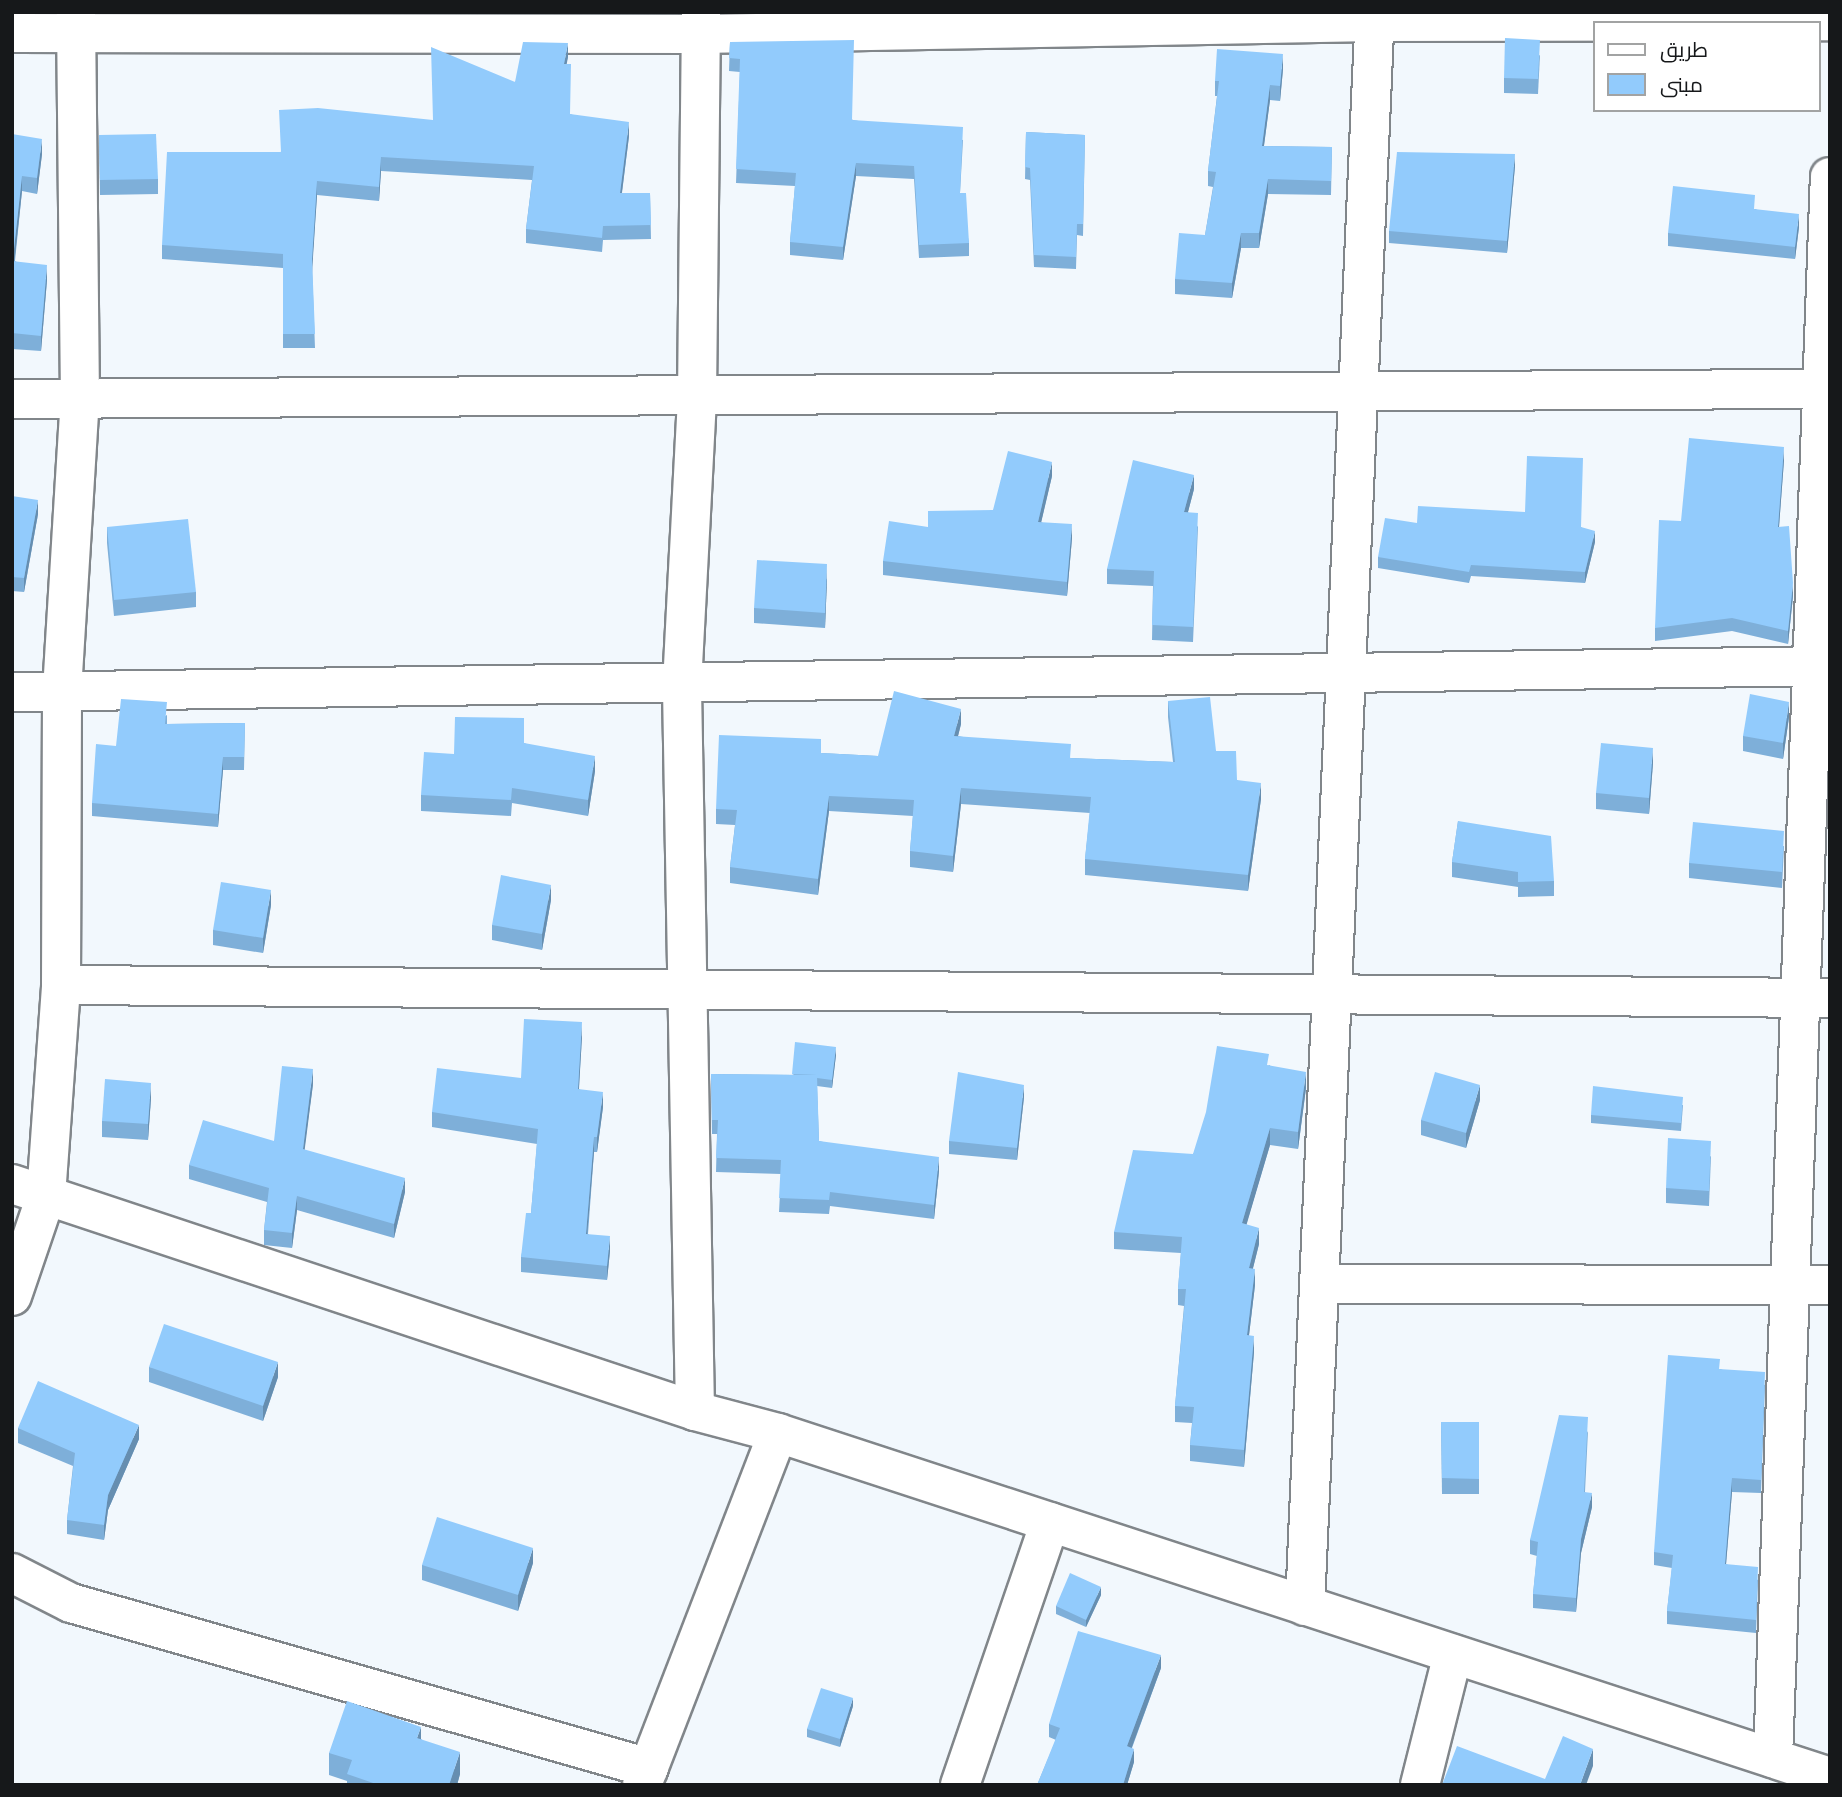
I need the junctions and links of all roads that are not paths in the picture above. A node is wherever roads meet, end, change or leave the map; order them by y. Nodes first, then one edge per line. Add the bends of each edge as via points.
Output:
1 (1375, 17) edge
2 (1830, 20) edge
3 (76, 23) edge
4 (700, 23) edge
5 (12, 33) edge
6 (1830, 177) edge
7 (1826, 389) edge
8 (1358, 392) junction
9 (697, 398) junction
10 (12, 399) edge
11 (80, 399) junction
12 (1821, 666) edge
13 (1346, 673) junction
14 (682, 685) junction
15 (62, 691) junction
16 (12, 692) edge
17 (61, 985) junction
18 (685, 988) junction
19 (1332, 994) junction
20 (1815, 998) edge
21 (29, 1190) edge
22 (1319, 1284) junction
23 (1790, 1285) junction
24 (1830, 1285) edge
25 (12, 1296) edge
26 (695, 1411) junction
27 (778, 1433) junction
28 (1050, 1522) junction
29 (12, 1573) edge
30 (1305, 1606) junction
31 (1453, 1654) junction
32 (1773, 1758) junction
33 (646, 1776) edge
34 (1830, 1777) edge
35 (960, 1785) edge
36 (1420, 1785) edge

1 - 2 street
1 - 4 street
1 - 8 street
3 - 4 street
3 - 5 street
3 - 11 street
4 - 9 street
6 - 7 street
7 - 8 street
7 - 12 street
8 - 9 street
8 - 13 street
9 - 11 street
9 - 14 street
10 - 11 street
11 - 15 street
12 - 13 street
12 - 20 street
13 - 14 street
13 - 19 street
14 - 15 street
14 - 18 street
15 - 16 street
15 - 17 street
17 - 18 street
17 - 21 street
18 - 19 street
18 - 26 street
19 - 20 street
19 - 22 street
20 - 23 street
21 - 25 street
21 - 26 street
22 - 23 street
22 - 30 street
23 - 24 street
23 - 32 street
26 - 27 street
27 - 28 street
27 - 33 street
28 - 30 street
28 - 35 street
29 - 33 street via 71,1603
30 - 31 street
31 - 32 street
31 - 36 street
32 - 34 street

